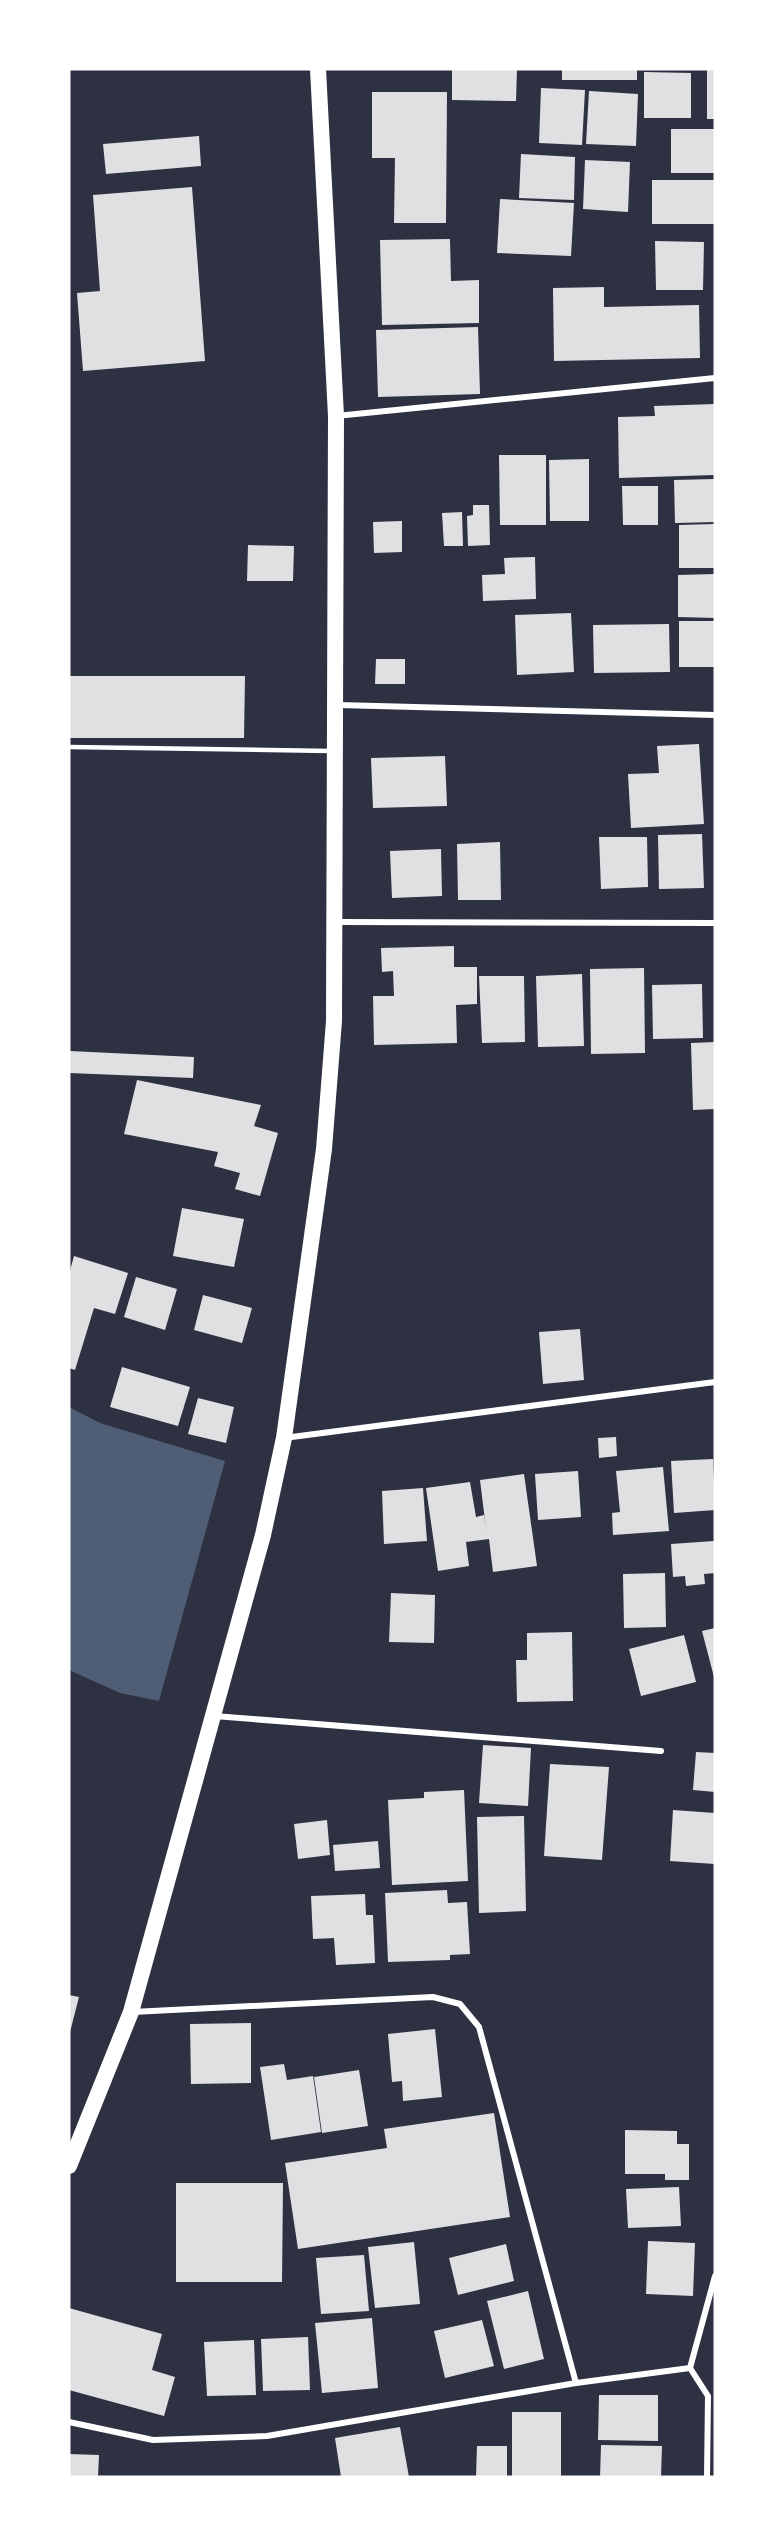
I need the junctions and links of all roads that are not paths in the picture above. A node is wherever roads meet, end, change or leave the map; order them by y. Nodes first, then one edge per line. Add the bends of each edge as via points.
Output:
1 (318, 69) edge
2 (715, 378) edge
3 (336, 416) junction
4 (337, 705) junction
5 (715, 715) edge
6 (69, 747) edge
7 (336, 751) junction
8 (333, 922) junction
9 (715, 923) edge
10 (715, 1382) edge
11 (284, 1438) junction
12 (214, 1716) junction
13 (661, 1751) dead end
14 (131, 2012) junction
15 (69, 2166) edge
16 (715, 2276) edge
17 (690, 2368) junction
18 (576, 2383) junction
19 (69, 2422) edge
20 (707, 2477) edge

1 - 3 highway
2 - 3 street
3 - 4 highway
4 - 5 street
4 - 7 highway
6 - 7 lane
7 - 8 highway
8 - 9 street
8 - 11 highway via 334,1021 324,1149
10 - 11 street
11 - 12 highway via 263,1535
12 - 13 street
12 - 14 highway
14 - 15 highway
14 - 18 street via 433,1997 460,2004 479,2027
16 - 17 street
17 - 18 street
17 - 20 street via 708,2396
18 - 19 street via 267,2436 153,2440

